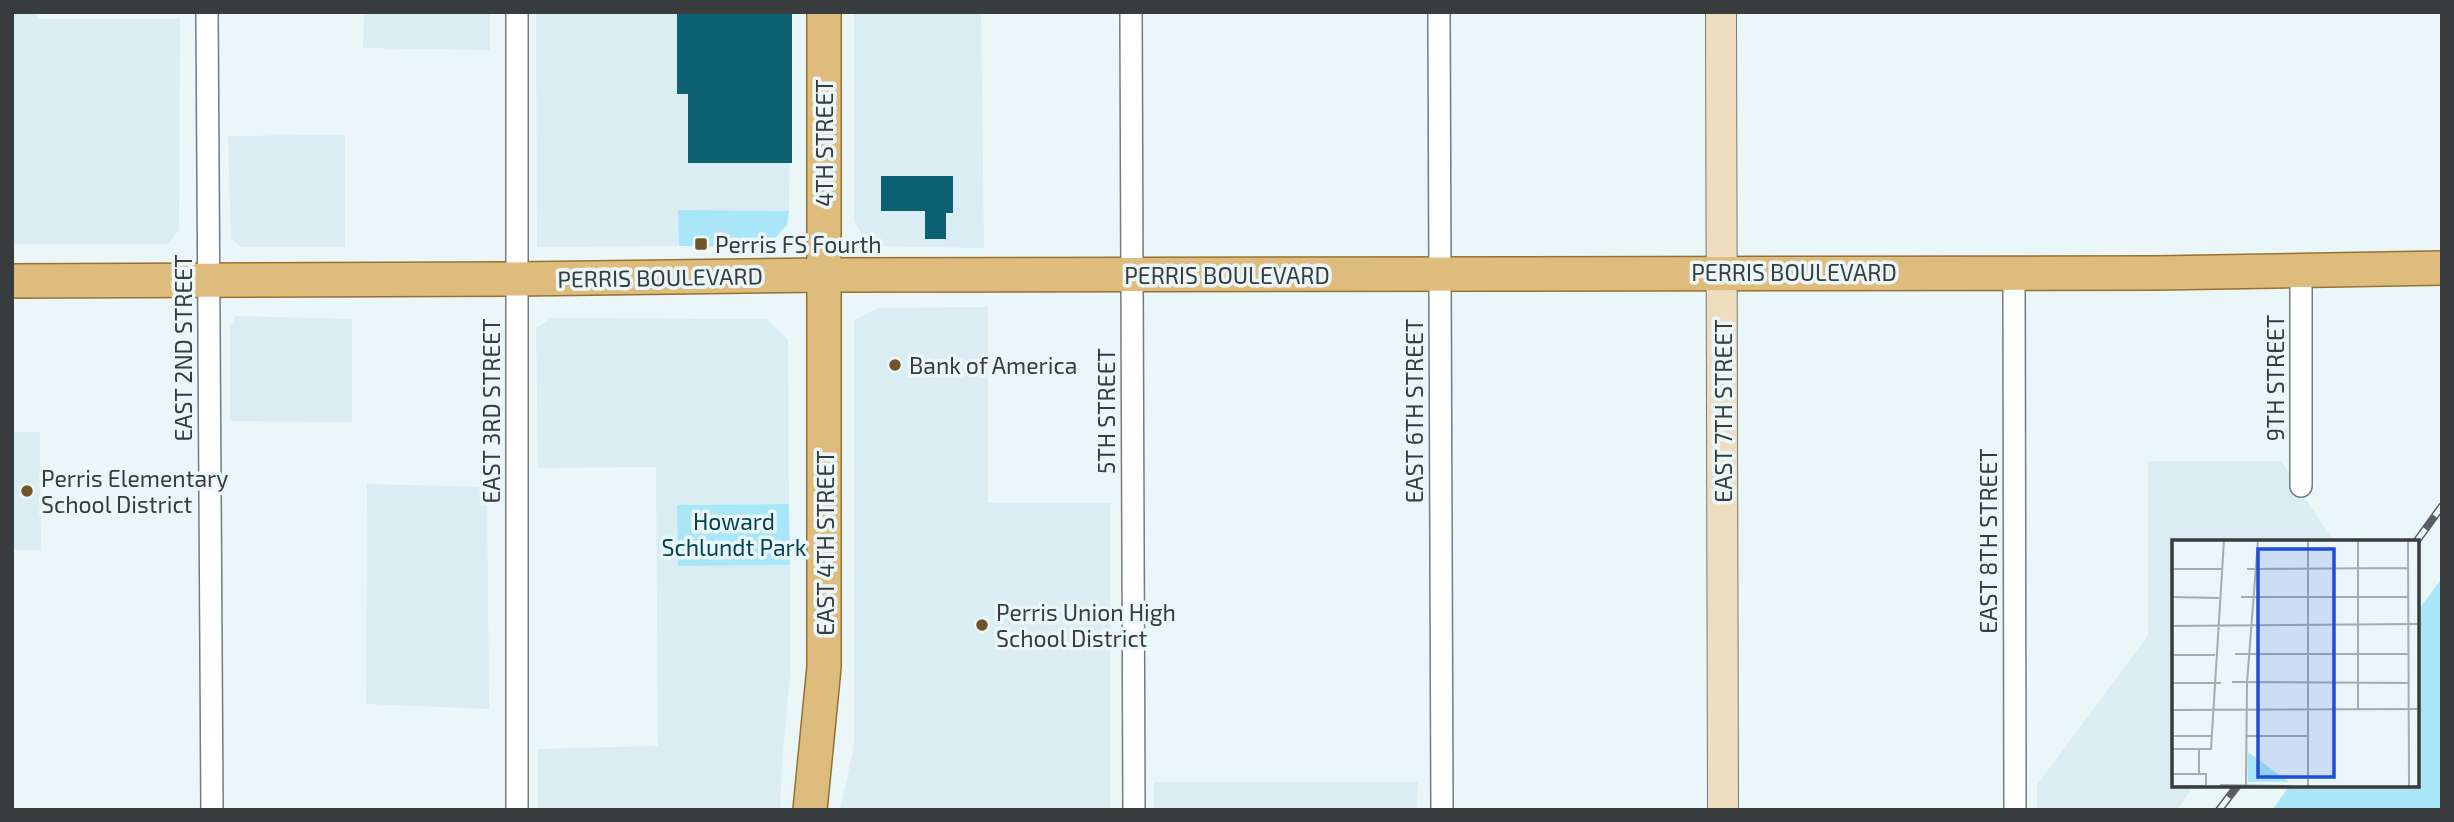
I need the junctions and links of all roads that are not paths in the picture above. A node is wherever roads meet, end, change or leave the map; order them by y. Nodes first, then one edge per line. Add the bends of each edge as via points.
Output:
1 (207, 12) edge
2 (517, 12) edge
3 (824, 12) edge
4 (1131, 12) edge
5 (1439, 12) edge
6 (1721, 12) edge
7 (2442, 268) edge
8 (2301, 271) junction
9 (1722, 272) junction
10 (2014, 273) junction
11 (1132, 274) junction
12 (825, 275) junction
13 (1439, 275) junction
14 (517, 279) junction
15 (209, 280) junction
16 (12, 281) edge
17 (2301, 486) dead end
18 (212, 810) edge
19 (517, 810) edge
20 (810, 810) edge
21 (1134, 810) edge
22 (1442, 810) edge
23 (1723, 810) edge
24 (2015, 810) edge

1 - 15 street, EAST 2ND STREET
2 - 14 street, EAST 3RD STREET
3 - 12 main road, 4TH STREET
4 - 11 street, 5TH STREET
5 - 13 street, EAST 6TH STREET
6 - 9 street, EAST 7TH STREET
7 - 8 main road, PERRIS BOULEVARD
8 - 10 main road, PERRIS BOULEVARD
8 - 17 street, 9TH STREET
9 - 10 main road, PERRIS BOULEVARD
9 - 13 main road, PERRIS BOULEVARD
9 - 23 street, EAST 7TH STREET
10 - 24 street, EAST 8TH STREET
11 - 12 main road, PERRIS BOULEVARD
11 - 13 main road, PERRIS BOULEVARD
11 - 21 street, 5TH STREET
12 - 14 main road, PERRIS BOULEVARD
12 - 20 main road, EAST 4TH STREET via 824,667
13 - 22 street, EAST 6TH STREET
14 - 15 main road, PERRIS BOULEVARD
14 - 19 street, EAST 3RD STREET
15 - 16 main road, PERRIS BOULEVARD
15 - 18 street, EAST 2ND STREET

